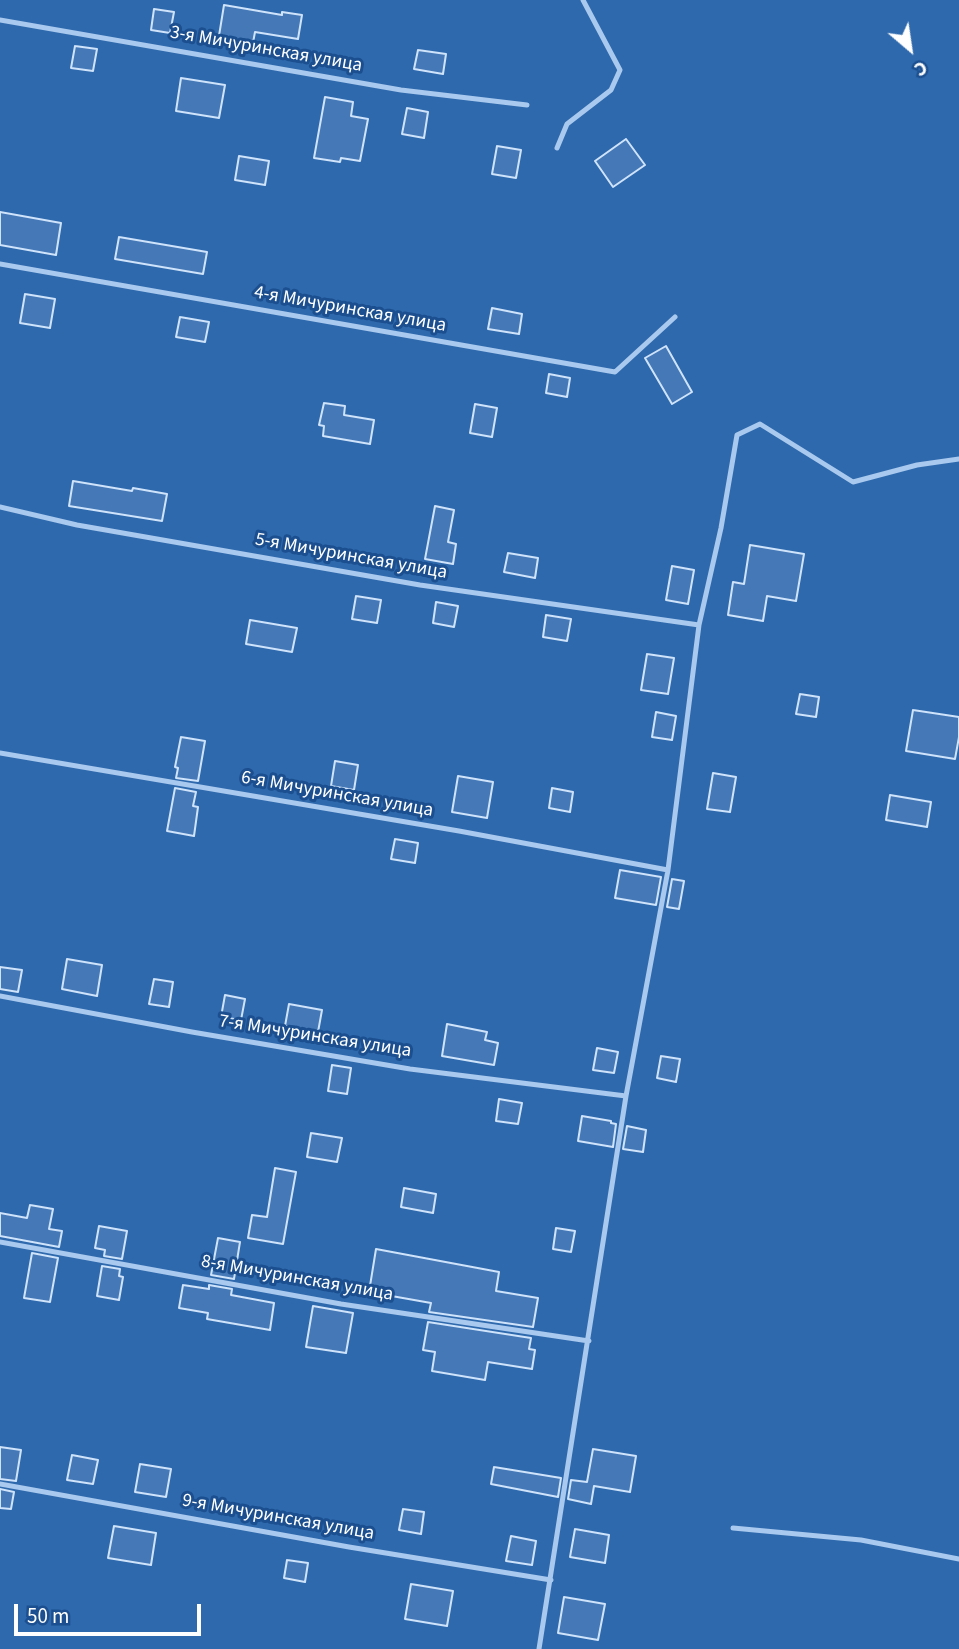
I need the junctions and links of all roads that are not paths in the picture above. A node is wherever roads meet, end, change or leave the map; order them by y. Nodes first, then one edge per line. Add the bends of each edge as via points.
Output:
1 (583, 0) edge
2 (0, 20) edge
3 (527, 105) dead end
4 (557, 148) dead end
5 (0, 264) edge
6 (675, 317) dead end
7 (959, 459) edge
8 (0, 507) edge
9 (699, 625) junction
10 (0, 753) edge
11 (668, 870) junction
12 (0, 996) edge
13 (626, 1096) junction
14 (0, 1242) edge
15 (589, 1342) junction
16 (0, 1484) edge
17 (733, 1528) dead end
18 (959, 1559) edge
19 (551, 1580) junction
20 (539, 1649) edge

1 - 4 lane via 620,70 611,90 567,124
2 - 3 lane, 3-я Мичуринская улица via 401,90
5 - 6 lane, 4-я Мичуринская улица via 615,372
7 - 9 lane via 917,464 853,482 760,424 737,435
8 - 9 lane, 5-я Мичуринская улица via 77,525 420,585
9 - 11 lane
10 - 11 lane, 6-я Мичуринская улица
11 - 13 lane
12 - 13 lane, 7-я Мичуринская улица via 410,1069
13 - 15 lane
14 - 15 lane, 8-я Мичуринская улица via 341,1304
15 - 19 lane
16 - 19 lane, 9-я Мичуринская улица
17 - 18 lane via 861,1540
19 - 20 lane

